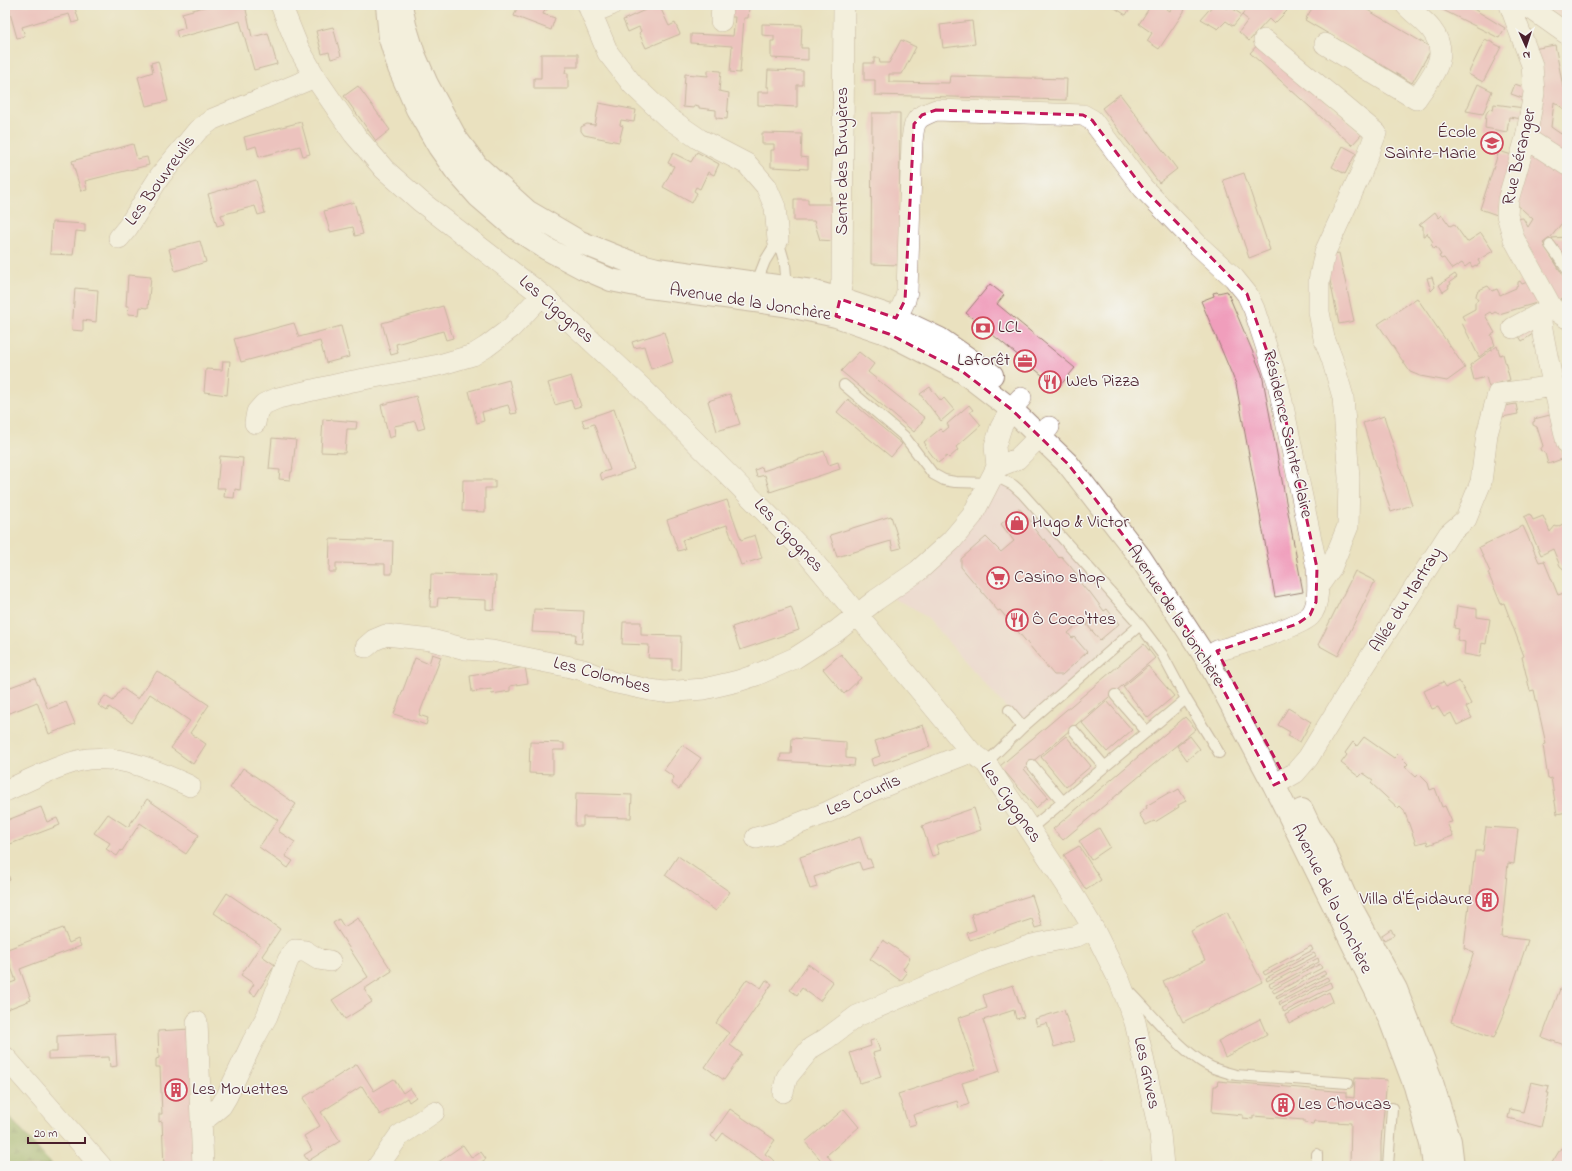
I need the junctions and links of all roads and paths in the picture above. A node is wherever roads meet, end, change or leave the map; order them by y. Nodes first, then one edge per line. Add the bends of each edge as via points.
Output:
1 (281, 5) edge
2 (387, 5) edge
3 (401, 5) edge
4 (611, 5) edge
5 (844, 5) edge
6 (1406, 5) edge
7 (1510, 5) edge
8 (1526, 5) edge
9 (590, 9) edge
10 (1567, 34) edge
11 (1264, 40) dead end
12 (1325, 44) dead end
13 (315, 77) junction
14 (1526, 138) junction
15 (1567, 165) edge
16 (119, 238) dead end
17 (778, 240) junction
18 (1550, 245) dead end
19 (1567, 269) edge
20 (755, 291) junction
21 (542, 295) junction
22 (786, 296) junction
23 (838, 307) junction
24 (1555, 312) edge
25 (892, 326) junction
26 (1513, 328) dead end
27 (844, 385) dead end
28 (1554, 386) junction
29 (1016, 403) junction
30 (255, 423) dead end
31 (1044, 431) junction
32 (1567, 443) edge
33 (993, 475) junction
34 (1319, 585) junction
35 (858, 615) junction
36 (1140, 625) junction
37 (366, 646) dead end
38 (1213, 656) junction
39 (1115, 695) dead end
40 (1186, 699) junction
41 (1008, 710) dead end
42 (1023, 727) junction
43 (1074, 731) dead end
44 (1147, 732) junction
45 (1219, 754) dead end
46 (979, 757) junction
47 (1032, 766) dead end
48 (1105, 767) junction
49 (1280, 782) junction
50 (190, 786) dead end
51 (5, 791) edge
52 (1063, 802) junction
53 (1029, 830) junction
54 (756, 838) dead end
55 (1093, 928) junction
56 (330, 961) dead end
57 (1120, 982) junction
58 (197, 1022) dead end
59 (5, 1058) edge
60 (1348, 1083) dead end
61 (783, 1092) dead end
62 (1392, 1108) dead end
63 (434, 1112) dead end
64 (201, 1120) junction
65 (1317, 1154) dead end
66 (101, 1166) edge
67 (203, 1166) edge
68 (378, 1166) edge
69 (1163, 1166) edge
70 (1317, 1166) edge
71 (1388, 1166) edge
72 (1434, 1166) edge
73 (1453, 1166) edge

1 - 13 street via 298,47
2 - 20 street, Avenue de la Jonchère via 390,39 399,68 420,116 456,171 479,197 515,228 547,249 611,280 641,286
3 - 20 street, Avenue de la Jonchère via 414,54 456,138 478,166 526,211 580,242 630,262
4 - 9 street
5 - 23 street, Sente des Bruyères via 842,280
6 - 12 street via 1431,28 1440,45 1439,63 1416,99
7 - 14 street, Rue Béranger via 1532,65 1534,93
8 - 10 street
9 - 17 street via 608,53 633,85 667,117 699,138 748,164 766,186 775,207
11 - 34 street, Résidence Sainte-Claire via 1376,132 1361,173 1325,252 1319,281 1319,312 1324,338 1343,397 1349,478 1348,526 1332,568
13 - 16 street, Les Bouvreuils via 219,116 198,130 160,176
13 - 21 street, Les Cigognes via 354,134 384,169 420,201
14 - 15 street
14 - 24 street, Rue Béranger via 1508,200 1507,215 1514,239
17 - 20 lane via 765,261
17 - 22 lane via 785,264
18 - 19 lane
20 - 22 street, Avenue de la Jonchère
21 - 30 street via 511,328 473,355 438,365 278,398 264,404 257,412
21 - 35 street, Les Cigognes via 643,389 808,554
22 - 23 street, Avenue de la Jonchère via 812,291
23 - 25 street, Avenue de la Jonchère
24 - 26 street
24 - 28 street via 1542,315 1541,322
25 - 29 street, Avenue de la Jonchère via 940,339 972,360
25 - 34 street, Résidence Sainte-Claire via 907,291 912,142 914,124 922,115 936,110 1083,115 1092,120 1143,188 1247,294 1278,383
27 - 33 lane via 904,436 933,474 955,482
28 - 32 street
28 - 49 street, Allée du Martray via 1498,394 1487,434 1481,482 1466,519 1449,534 1308,758 1295,773
29 - 31 street, Avenue de la Jonchère
29 - 33 street via 1001,427 995,446
31 - 33 street via 1016,460
31 - 38 street, Avenue de la Jonchère via 1076,458 1149,548
33 - 35 street, Les Colombes via 972,516 951,541 918,571
33 - 36 lane via 1013,485 1022,493
34 - 38 street, Résidence Sainte-Claire via 1316,602 1310,615 1297,624
35 - 37 street, Les Colombes via 795,658 778,666 738,681 689,691 650,690 612,682 566,666 492,651 466,649 430,640 386,635
35 - 46 street, Les Cigognes
36 - 40 lane via 1162,654
36 - 42 lane
38 - 49 street, Avenue de la Jonchère
39 - 44 lane
40 - 44 lane
40 - 45 lane
41 - 42 lane
42 - 46 lane
43 - 48 lane
44 - 48 lane
46 - 53 street, Les Cigognes
46 - 54 street, Les Courlis via 869,792 828,812
47 - 52 lane
48 - 52 lane
49 - 72 street, Avenue de la Jonchère via 1388,1018 1414,1086 1431,1144
49 - 73 street, Avenue de la Jonchère via 1321,842 1346,898 1396,990 1431,1079 1450,1141
50 - 51 street via 122,761 87,759 67,764
52 - 53 lane
53 - 55 street, Les Cigognes
55 - 57 street, Les Cigognes
55 - 61 street via 1077,936 1032,945 985,961 857,1016 811,1048 787,1077
56 - 64 street via 294,950 267,1016 227,1096 221,1106
57 - 60 lane via 1186,1050 1219,1071 1236,1075
57 - 69 street, Les Grives via 1135,1022 1160,1134
58 - 64 street
59 - 66 street
62 - 71 lane
63 - 68 street via 399,1136
64 - 67 street
65 - 70 lane

